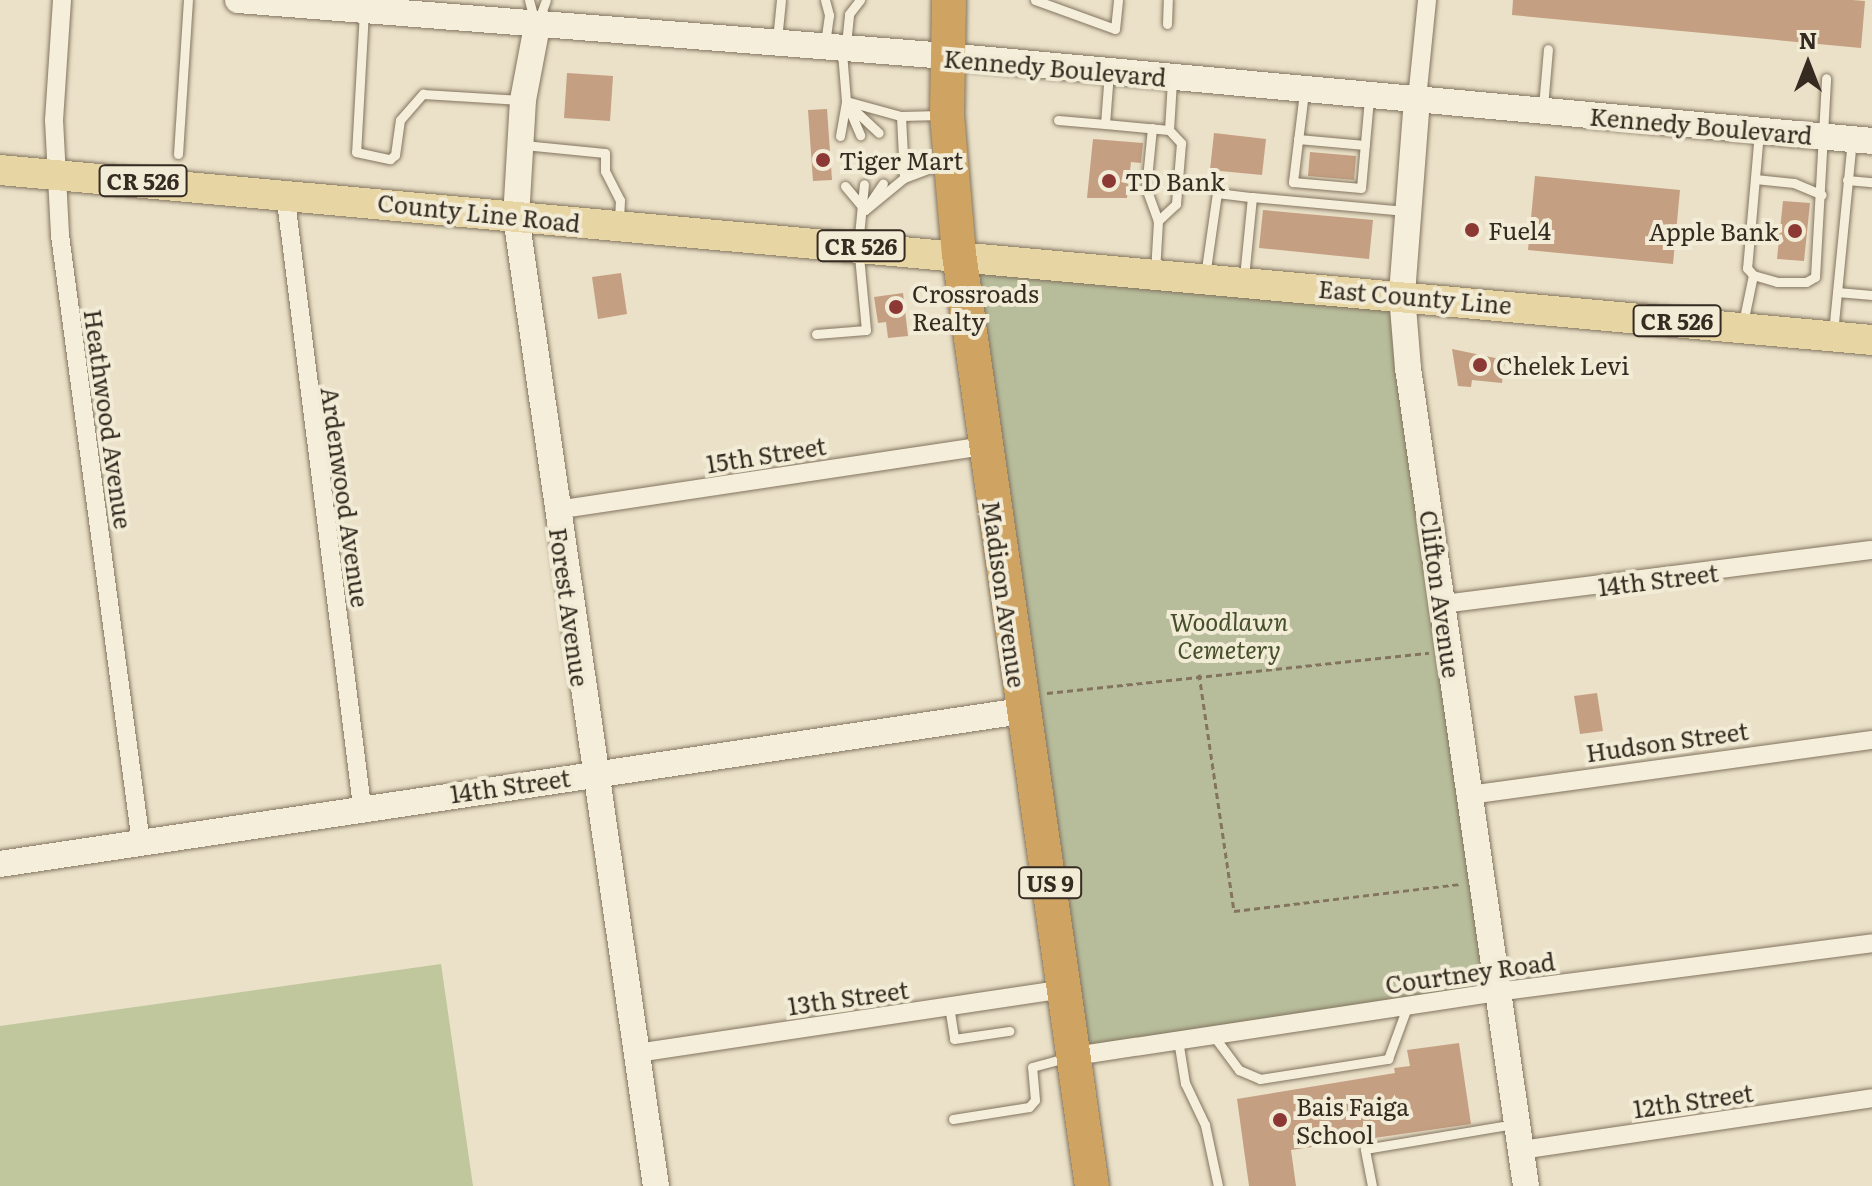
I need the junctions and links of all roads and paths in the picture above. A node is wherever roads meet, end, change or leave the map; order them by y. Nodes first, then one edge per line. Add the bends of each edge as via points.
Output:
1 (62, 0) edge
2 (188, 0) edge
3 (238, 0) edge
4 (529, 0) edge
5 (546, 0) edge
6 (781, 0) edge
7 (825, 0) edge
8 (860, 0) edge
9 (949, 0) edge
10 (1035, 0) edge
11 (1118, 0) edge
12 (1168, 0) edge
13 (1427, 0) edge
14 (1071, 1) edge
15 (364, 11) junction
16 (1070, 14) junction
17 (1167, 24) dead end
18 (537, 26) junction
19 (776, 45) junction
20 (837, 48) junction
21 (1548, 49) dead end
22 (946, 56) junction
23 (1109, 72) junction
24 (1172, 78) junction
25 (1826, 78) dead end
26 (1304, 88) junction
27 (1370, 95) junction
28 (1417, 99) junction
29 (523, 100) junction
30 (846, 101) junction
31 (1542, 110) junction
32 (947, 115) junction
33 (901, 116) junction
34 (1058, 120) dead end
35 (1105, 124) junction
36 (1152, 128) junction
37 (1169, 130) junction
38 (1759, 131) junction
39 (879, 133) dead end
40 (860, 135) dead end
41 (840, 136) dead end
42 (1821, 137) junction
43 (1298, 139) junction
44 (1862, 140) edge
45 (520, 145) junction
46 (1365, 145) junction
47 (178, 154) dead end
48 (951, 160) junction
49 (0, 170) edge
50 (56, 174) junction
51 (904, 178) junction
52 (1755, 179) junction
53 (1847, 180) junction
54 (1872, 182) edge
55 (883, 183) dead end
56 (864, 184) dead end
57 (845, 186) dead end
58 (285, 193) junction
59 (1822, 195) junction
60 (1252, 197) junction
61 (865, 210) junction
62 (1408, 211) junction
63 (516, 217) junction
64 (1158, 221) junction
65 (619, 226) junction
66 (858, 246) junction
67 (959, 254) junction
68 (1155, 272) junction
69 (1753, 275) junction
70 (1205, 276) junction
71 (1243, 280) junction
72 (1837, 292) junction
73 (1402, 295) junction
74 (1872, 295) edge
75 (1742, 327) junction
76 (816, 334) dead end
77 (1832, 336) junction
78 (1872, 340) edge
79 (984, 446) junction
80 (556, 510) junction
81 (1872, 550) edge
82 (1443, 604) junction
83 (1449, 651) junction
84 (1199, 674) junction
85 (1020, 704) junction
86 (1872, 740) edge
87 (594, 773) junction
88 (1469, 795) junction
89 (362, 806) junction
90 (141, 843) junction
91 (0, 864) edge
92 (1481, 881) junction
93 (1872, 943) edge
94 (1067, 989) junction
95 (1497, 992) junction
96 (949, 1006) junction
97 (1408, 1006) junction
98 (1009, 1031) dead end
99 (1213, 1035) junction
100 (1178, 1040) junction
101 (637, 1053) junction
102 (1075, 1056) junction
103 (1872, 1098) edge
104 (953, 1119) dead end
105 (1519, 1137) junction
106 (656, 1186) edge
107 (1092, 1186) edge
108 (1218, 1186) edge
109 (1372, 1186) edge
110 (1526, 1186) edge

1 - 50 street, Heathwood Avenue
2 - 47 lane
3 - 15 street, Kennedy Boulevard
4 - 18 lane
5 - 18 lane
6 - 19 lane
7 - 20 lane
8 - 20 lane
9 - 22 highway, Madison Avenue / US 9
10 - 16 lane
11 - 16 lane via 1115,29
12 - 17 lane
13 - 28 street, Clifton Avenue
14 - 16 lane
15 - 18 street, Kennedy Boulevard
15 - 29 lane via 356,152 390,159 395,155 403,115 429,92
18 - 19 street, Kennedy Boulevard
18 - 29 street, Forest Avenue
19 - 20 street, Kennedy Boulevard
20 - 22 street, Kennedy Boulevard
20 - 30 lane
21 - 31 lane
22 - 23 street, Kennedy Boulevard
22 - 32 highway, Madison Avenue / US 9
23 - 24 street, Kennedy Boulevard
23 - 35 lane
24 - 26 street, Kennedy Boulevard
24 - 37 lane
25 - 42 lane
26 - 27 street, Kennedy Boulevard
26 - 43 lane
27 - 28 street, Kennedy Boulevard
27 - 46 lane
28 - 31 street, Kennedy Boulevard
28 - 62 street, Clifton Avenue
29 - 45 street, Forest Avenue
30 - 33 lane
30 - 39 lane
30 - 40 lane
30 - 41 lane
31 - 38 street, Kennedy Boulevard
32 - 33 lane
32 - 48 highway, Madison Avenue / US 9
33 - 51 lane
34 - 35 lane
35 - 36 lane
36 - 37 lane
36 - 64 lane via 1146,188
37 - 64 lane via 1181,143 1176,204
38 - 42 street, Kennedy Boulevard
38 - 52 lane
42 - 44 street, Kennedy Boulevard
42 - 59 lane
43 - 46 lane
43 - 46 lane via 1293,182 1347,187 1361,188
44 - 53 lane
45 - 63 street, Forest Avenue
45 - 65 lane via 605,153 605,171 620,200
48 - 51 lane
48 - 67 highway, Madison Avenue / US 9
49 - 50 main road, County Line Road / CR 526
50 - 58 main road, County Line Road / CR 526
50 - 90 street, Heathwood Avenue
51 - 61 lane
52 - 59 lane via 1794,183
52 - 69 lane via 1747,258
53 - 54 lane
53 - 72 lane
55 - 61 lane
56 - 61 lane
57 - 61 lane
58 - 63 main road, County Line Road / CR 526
58 - 89 street, Ardenwood Avenue
59 - 69 lane via 1815,277 1777,282
60 - 62 lane
60 - 70 lane via 1217,193
60 - 71 lane
61 - 66 lane
62 - 73 street, Clifton Avenue
63 - 65 main road, County Line Road / CR 526
63 - 80 street, Forest Avenue
64 - 68 lane
65 - 66 main road, County Line Road / CR 526
66 - 67 main road, County Line Road / CR 526
66 - 76 lane via 866,330
67 - 68 main road, East County Line / CR 526
67 - 79 highway, Madison Avenue / US 9
68 - 70 main road, East County Line / CR 526
69 - 75 lane
70 - 71 main road, East County Line / CR 526
71 - 73 main road, East County Line / CR 526
72 - 74 lane
72 - 77 lane
73 - 75 main road, East County Line / CR 526
73 - 82 street, Clifton Avenue
75 - 77 main road, East County Line / CR 526
77 - 78 main road, East County Line / CR 526
79 - 80 street, 15th Street
79 - 85 highway, Madison Avenue / US 9
80 - 87 street, Forest Avenue
81 - 82 street, 14th Street
82 - 83 street, Clifton Avenue
83 - 84 path
83 - 88 street, Clifton Avenue
84 - 85 path
84 - 92 path via 1234,911
85 - 87 street, 14th Street
85 - 94 highway, Madison Avenue / US 9
86 - 88 street, Hudson Street
87 - 89 street, 14th Street
87 - 101 street, Forest Avenue
88 - 92 street, Clifton Avenue
89 - 90 street, 14th Street
90 - 91 street, 14th Street
92 - 95 street, Clifton Avenue
93 - 95 street, Courtney Road
94 - 96 street, 13th Street
94 - 102 highway, Madison Avenue / US 9
95 - 97 street, Courtney Road
95 - 105 street, Clifton Avenue
96 - 98 lane via 954,1039
96 - 101 street, 13th Street
97 - 99 street, Courtney Road
97 - 99 lane via 1388,1059 1260,1079 1239,1070
99 - 100 street, Courtney Road
100 - 102 street, Courtney Road
100 - 108 lane via 1185,1083 1205,1125
101 - 106 street, Forest Avenue
102 - 104 lane via 1036,1062 1031,1075 1035,1100 1029,1107
102 - 107 highway, Madison Avenue / US 9
103 - 105 street, 12th Street
105 - 109 lane via 1365,1149
105 - 110 street, Clifton Avenue

